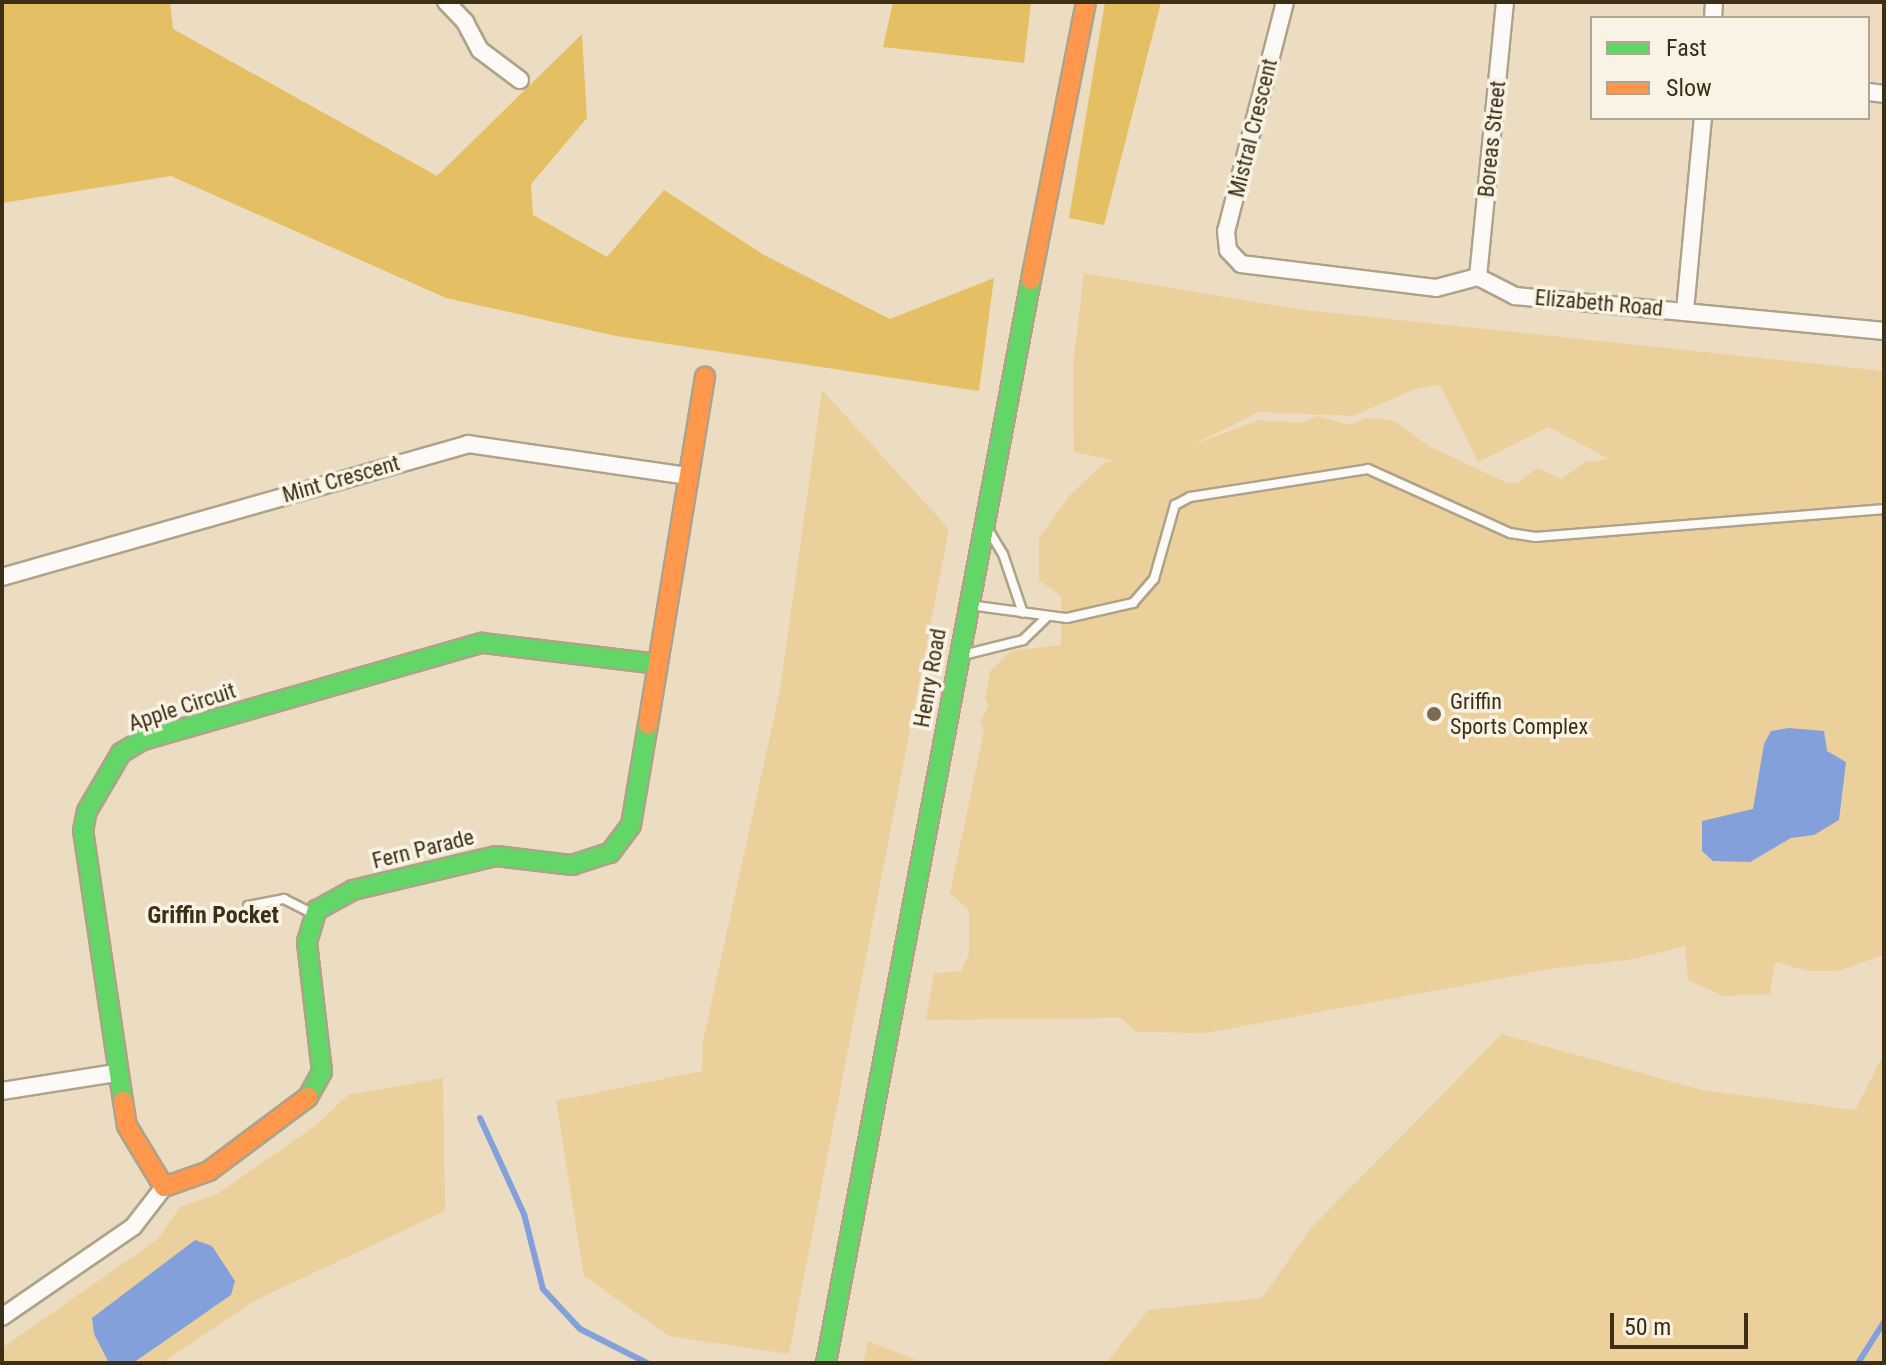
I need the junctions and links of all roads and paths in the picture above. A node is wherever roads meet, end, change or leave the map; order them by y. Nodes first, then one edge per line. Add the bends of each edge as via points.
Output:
1 (1086, 2) edge
2 (1285, 2) edge
3 (1505, 2) edge
4 (454, 4) edge
5 (520, 80) dead end
6 (1703, 120) edge
7 (1478, 277) junction
8 (1685, 311) junction
9 (1884, 331) edge
10 (705, 377) dead end
11 (688, 476) junction
12 (1881, 509) dead end
13 (983, 521) junction
14 (2, 577) edge
15 (969, 604) junction
16 (1023, 613) junction
17 (1047, 617) junction
18 (958, 657) junction
19 (658, 664) junction
20 (248, 906) dead end
21 (316, 915) junction
22 (116, 1073) junction
23 (2, 1091) edge
24 (164, 1187) junction
25 (2, 1317) edge
26 (826, 1363) edge

1 - 13 street, Henry Road
2 - 7 street, Mistral Crescent via 1226,231 1230,255 1256,268 1436,288
3 - 7 street, Boreas Street
4 - 5 street via 480,50
6 - 8 street
7 - 8 street, Elizabeth Road via 1515,296
8 - 9 street, Elizabeth Road
10 - 11 street, Fern Parade
11 - 14 street, Mint Crescent via 468,444
11 - 19 street, Fern Parade
12 - 17 lane via 1536,537 1510,533 1368,469 1190,497 1168,515 1162,555 1145,593 1133,603 1093,615
13 - 15 street, Henry Road
13 - 16 lane via 1003,554
15 - 16 lane
15 - 18 street, Henry Road
16 - 17 lane
17 - 18 lane via 1023,640
18 - 26 street, Henry Road
19 - 21 street, Fern Parade via 631,825 610,853 572,865 496,856 353,890
19 - 22 street, Apple Circuit via 482,643 143,740 121,753 87,811 83,831
20 - 21 lane via 284,899
21 - 24 street via 307,942 322,1072 303,1105 209,1171
22 - 23 street
22 - 24 street, Apple Circuit via 127,1126
24 - 25 street via 133,1227

